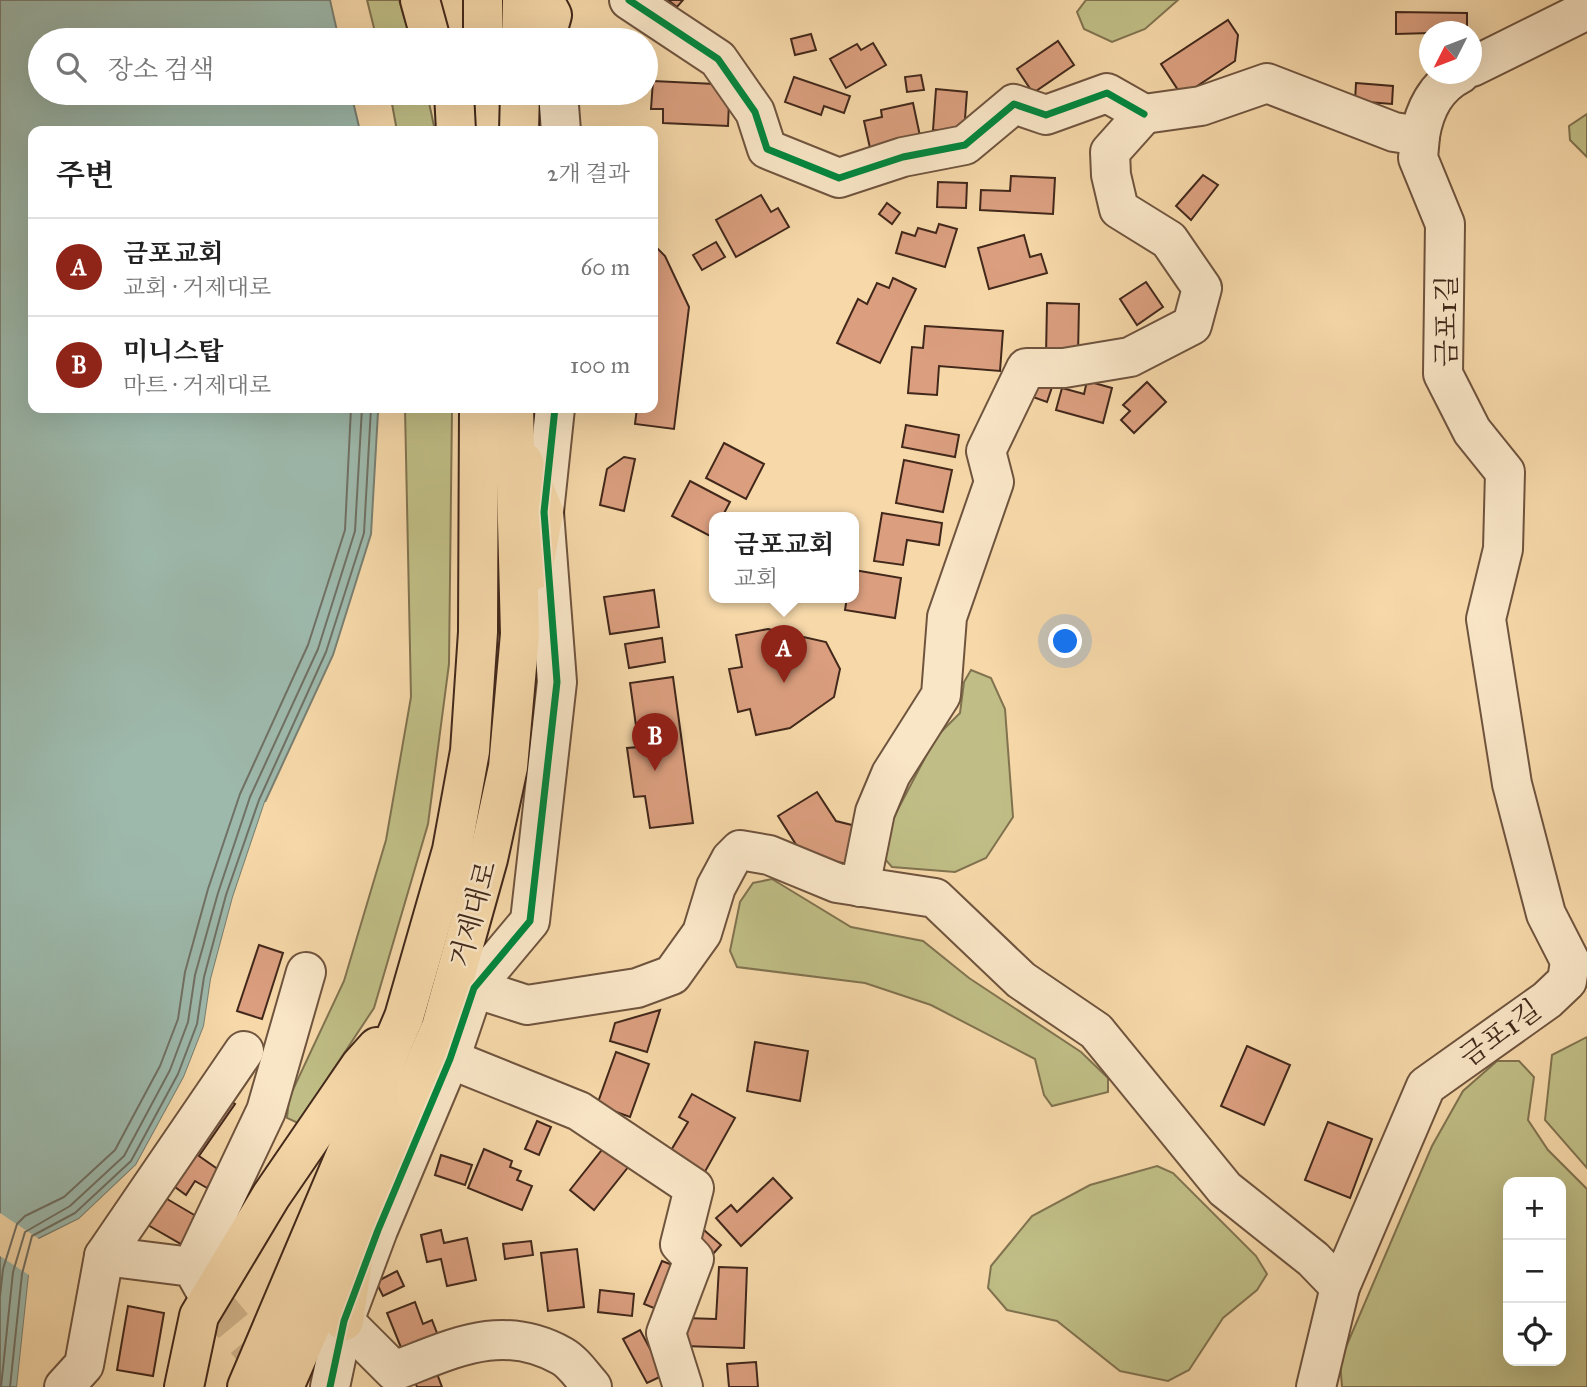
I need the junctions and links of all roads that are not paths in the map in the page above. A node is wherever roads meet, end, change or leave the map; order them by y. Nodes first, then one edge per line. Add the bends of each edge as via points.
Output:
1 (420, 0) edge
2 (483, 0) edge
3 (629, 0) edge
4 (1587, 10) edge
5 (547, 16) edge
6 (428, 28) edge
7 (483, 28) edge
8 (534, 28) edge
9 (1482, 62) edge
10 (1445, 84) edge
11 (455, 105) edge
12 (482, 105) edge
13 (559, 105) edge
14 (1144, 114) junction
15 (456, 126) edge
16 (482, 126) edge
17 (561, 126) edge
18 (1420, 136) junction
19 (479, 413) edge
20 (554, 413) edge
21 (514, 424) edge
22 (544, 512) junction
23 (520, 634) junction
24 (488, 859) junction
25 (860, 887) junction
26 (306, 972) dead end
27 (474, 988) junction
28 (404, 1017) junction
29 (445, 1043) junction
30 (244, 1051) dead end
31 (360, 1212) junction
32 (104, 1256) junction
33 (201, 1282) junction
34 (1340, 1287) junction
35 (344, 1321) junction
36 (396, 1379) edge
37 (64, 1387) edge
38 (184, 1387) edge
39 (247, 1387) edge
40 (284, 1387) edge
41 (330, 1387) edge
42 (592, 1387) edge
43 (683, 1387) edge
44 (1316, 1387) edge

1 - 6 highway
2 - 7 highway
3 - 14 street via 718,59 755,112 766,149 839,178 903,157 965,145 1014,104 1046,115 1107,93
4 - 9 street
5 - 8 highway
10 - 18 street via 1424,113
11 - 15 highway
12 - 16 highway
13 - 17 street
14 - 18 street via 1201,106 1267,83 1394,132
14 - 25 street via 1110,152 1111,175 1119,209 1169,240 1202,288 1192,325 1130,357 1026,369 985,452 994,482 947,617 941,695 891,774 875,812
18 - 34 street, 금포1길 via 1418,158 1445,224 1443,374 1472,431 1505,471 1503,549 1486,619 1512,784 1546,914 1570,961 1567,981 1547,1000 1426,1086
19 - 28 highway, 거제대로 via 478,632 471,751 452,850
20 - 22 street
21 - 22 highway
21 - 23 highway, 거제대로
22 - 23 highway
22 - 27 street via 557,682 530,921
23 - 24 highway, 거제대로 via 508,767
24 - 27 highway
24 - 29 highway, 거제대로
25 - 27 street via 837,883 769,855 740,850 716,887 702,933 672,975 637,988 527,1005
25 - 34 street via 935,898 1021,980 1096,1031 1225,1189 1313,1259
26 - 33 street via 266,1111
27 - 29 highway
28 - 33 highway via 360,1066 271,1196
28 - 39 highway, 거제대로
29 - 31 highway, 거제대로
29 - 35 street
29 - 43 street via 579,1111 694,1188 680,1244 694,1259 666,1333
30 - 32 street
31 - 35 highway
31 - 40 highway, 거제대로
32 - 33 street
32 - 37 street via 84,1365
33 - 38 highway
34 - 44 street, 금포1길
35 - 36 street
35 - 41 street
36 - 42 street via 478,1340 518,1339 564,1357

